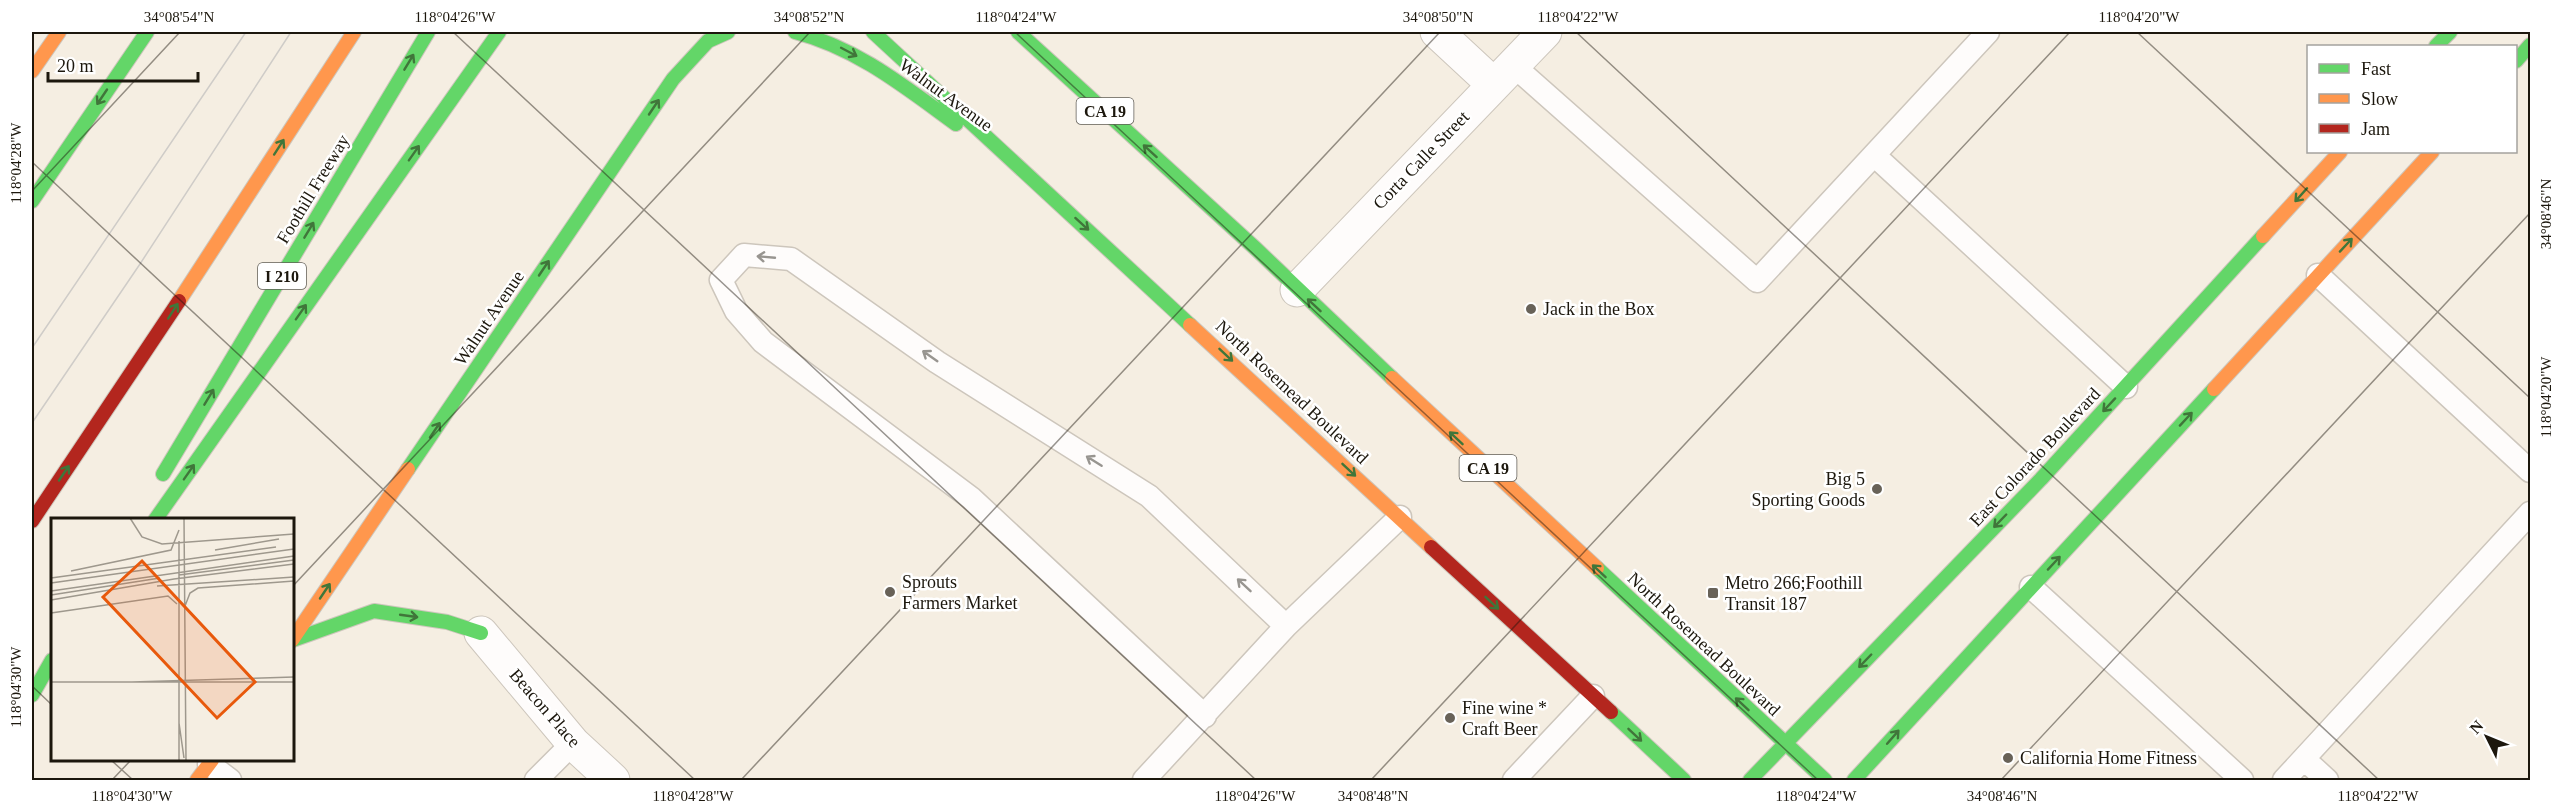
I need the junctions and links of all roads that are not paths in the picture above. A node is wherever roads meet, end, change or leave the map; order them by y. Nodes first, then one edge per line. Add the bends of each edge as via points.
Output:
1 (59, 32) edge
2 (147, 32) edge
3 (354, 32) edge
4 (428, 32) edge
5 (499, 32) edge
6 (729, 32) edge
7 (795, 32) edge
8 (873, 32) edge
9 (1018, 32) edge
10 (1437, 32) edge
11 (1545, 32) edge
12 (1988, 32) edge
13 (2450, 32) edge
14 (2437, 45) edge
15 (2530, 45) edge
16 (2517, 60) edge
17 (32, 71) edge
18 (1503, 75) junction
19 (2339, 153) edge
20 (2431, 153) edge
21 (1874, 155) junction
22 (1039, 185) junction
23 (32, 201) edge
24 (2318, 275) junction
25 (1297, 290) junction
26 (2126, 387) junction
27 (2530, 471) edge
28 (154, 489) dead end
29 (2530, 513) edge
30 (156, 518) edge
31 (1400, 518) junction
32 (32, 521) edge
33 (2031, 587) junction
34 (1286, 626) junction
35 (481, 633) joint
36 (294, 637) edge
37 (294, 639) edge
38 (51, 662) edge
39 (51, 667) edge
40 (32, 695) edge
41 (1593, 696) junction
42 (1205, 716) junction
43 (573, 743) junction
44 (1785, 744) junction
45 (2304, 759) junction
46 (206, 768) edge
47 (230, 780) edge
48 (536, 780) edge
49 (613, 780) edge
50 (1144, 780) edge
51 (1514, 780) edge
52 (1684, 780) edge
53 (1750, 780) edge
54 (1825, 780) edge
55 (1854, 780) edge
56 (2242, 780) edge
57 (2284, 780) edge
58 (2327, 780) edge

1 - 17 main road
2 -> 23 main road
32 -> 3 main road
28 -> 4 main road, Foothill Freeway / I 210
30 -> 5 main road
36 -> 6 main road, Walnut Avenue via 673,79 708,41
7 -> 22 main road, Walnut Avenue via 847,50 897,81
8 - 22 main road, North Rosemead Boulevard
25 -> 9 main road, North Rosemead Boulevard / CA 19
10 - 18 street
11 - 18 street, Corta Calle Street
12 - 21 lane
13 - 14 main road
15 - 16 main road
18 - 21 lane via 1757,281
18 - 25 street, Corta Calle Street
19 -> 26 main road, East Colorado Boulevard
24 -> 20 main road
21 - 26 lane
22 -> 31 main road, North Rosemead Boulevard
24 - 27 lane
33 -> 24 main road
44 -> 25 main road, North Rosemead Boulevard / CA 19
26 -> 44 main road, East Colorado Boulevard
29 - 45 lane
31 - 34 lane
31 -> 41 main road, North Rosemead Boulevard
55 -> 33 main road
33 - 56 lane
34 - 42 lane
34 -> 42 lane via 1149,496 937,362 791,259 744,255 721,280 736,311 763,342 971,498
37 -> 35 main road via 374,611 447,622
35 - 43 street, Beacon Place
38 - 40 main road
39 - 40 main road
41 - 51 lane
41 -> 52 main road, North Rosemead Boulevard
42 - 50 lane
43 - 48 lane
43 - 49 street, Beacon Place
44 - 53 main road, East Colorado Boulevard
44 - 54 main road, CA 19
45 - 57 lane
45 - 58 lane
46 - 47 lane

